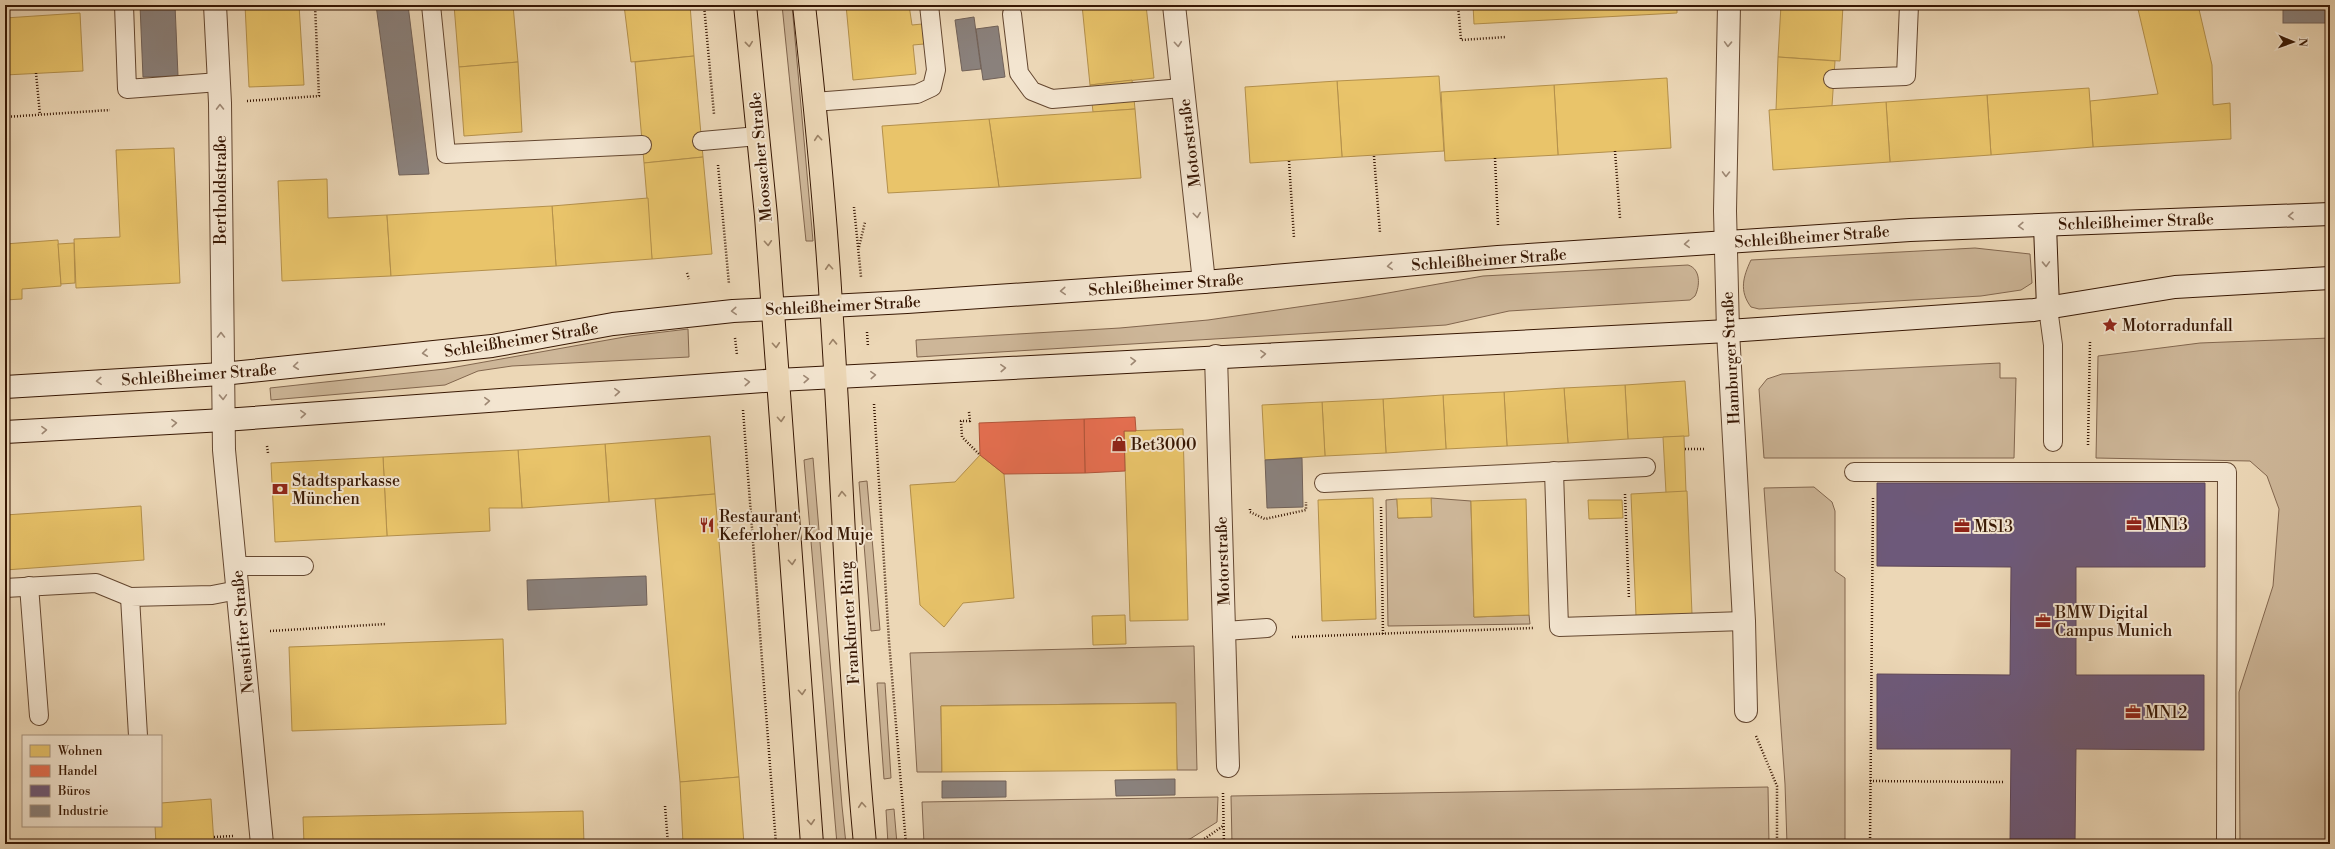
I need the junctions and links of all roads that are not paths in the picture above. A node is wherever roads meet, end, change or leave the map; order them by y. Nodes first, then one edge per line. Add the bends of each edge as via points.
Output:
1 (124, 5) edge
2 (215, 5) edge
3 (431, 5) edge
4 (746, 5) edge
5 (804, 5) edge
6 (929, 5) edge
7 (1174, 5) edge
8 (1730, 5) edge
9 (1909, 5) edge
10 (1012, 14) dead end
11 (1833, 79) dead end
12 (219, 82) junction
13 (1182, 88) junction
14 (814, 102) junction
15 (758, 136) junction
16 (702, 141) dead end
17 (642, 145) dead end
18 (2330, 214) edge
19 (2045, 225) junction
20 (1726, 241) junction
21 (2330, 278) edge
22 (1204, 282) junction
23 (832, 306) junction
24 (2048, 308) junction
25 (773, 310) junction
26 (1728, 331) junction
27 (1216, 356) junction
28 (222, 374) junction
29 (834, 377) junction
30 (778, 380) junction
31 (5, 387) edge
32 (224, 420) junction
33 (5, 432) edge
34 (2052, 442) dead end
35 (1646, 467) dead end
36 (1554, 471) junction
37 (1854, 472) dead end
38 (1324, 483) road end
39 (235, 566) junction
40 (304, 566) dead end
41 (29, 586) junction
42 (5, 588) edge
43 (238, 590) junction
44 (130, 597) junction
45 (1744, 621) junction
46 (1267, 628) road end
47 (1225, 631) junction
48 (1746, 711) road end
49 (39, 716) dead end
50 (138, 735) edge
51 (1228, 766) road end
52 (262, 844) edge
53 (812, 844) edge
54 (865, 844) edge
55 (2226, 844) edge

1 - 12 lane via 127,89
2 - 12 main road, Bertholdstraße
3 - 17 lane via 446,154
4 -> 15 main road, Moosacher Straße
5 - 14 main road
6 - 14 lane via 936,70 932,87 917,94
7 -> 13 main road, Motorstraße
8 -> 20 main road, Hamburger Straße via 1726,87
9 - 11 lane via 1906,76
10 - 13 lane via 1019,74 1032,91 1052,99
28 -> 12 main road, Bertholdstraße
13 -> 22 main road, Motorstraße
23 -> 14 main road
15 - 16 lane
15 -> 25 main road, Moosacher Straße
18 -> 19 main road, Schleißheimer Straße
19 -> 20 main road, Schleißheimer Straße
19 -> 24 main road
20 -> 22 main road, Schleißheimer Straße
20 - 26 main road, Hamburger Straße
21 - 24 main road via 2175,287
22 -> 23 main road, Schleißheimer Straße
23 - 25 main road, Schleißheimer Straße
29 -> 23 main road, Frankfurter Ring
24 - 26 main road
24 - 34 lane via 2053,345
25 -> 28 main road, Schleißheimer Straße via 733,311 613,324 492,346
25 -> 30 main road
27 -> 26 main road
26 - 45 main road, Hamburger Straße
29 -> 27 main road
27 - 47 main road, Motorstraße
28 -> 31 main road, Schleißheimer Straße
28 -> 32 main road, Bertholdstraße
30 -> 29 main road
54 -> 29 main road, Frankfurter Ring via 850,651
32 -> 30 main road
30 -> 53 main road
33 -> 32 main road
32 - 39 main road, Neustifter Straße via 224,450
35 - 36 lane
36 - 38 lane
36 - 45 lane via 1559,627
37 - 55 lane via 2227,472
39 - 40 lane
39 - 43 main road, Neustifter Straße
41 - 42 lane
41 - 44 lane via 96,583
41 - 49 lane
43 - 44 lane via 212,594
43 - 52 main road, Neustifter Straße
44 - 50 lane
45 - 48 main road, Hamburger Straße
46 - 47 lane
47 - 51 main road, Motorstraße

